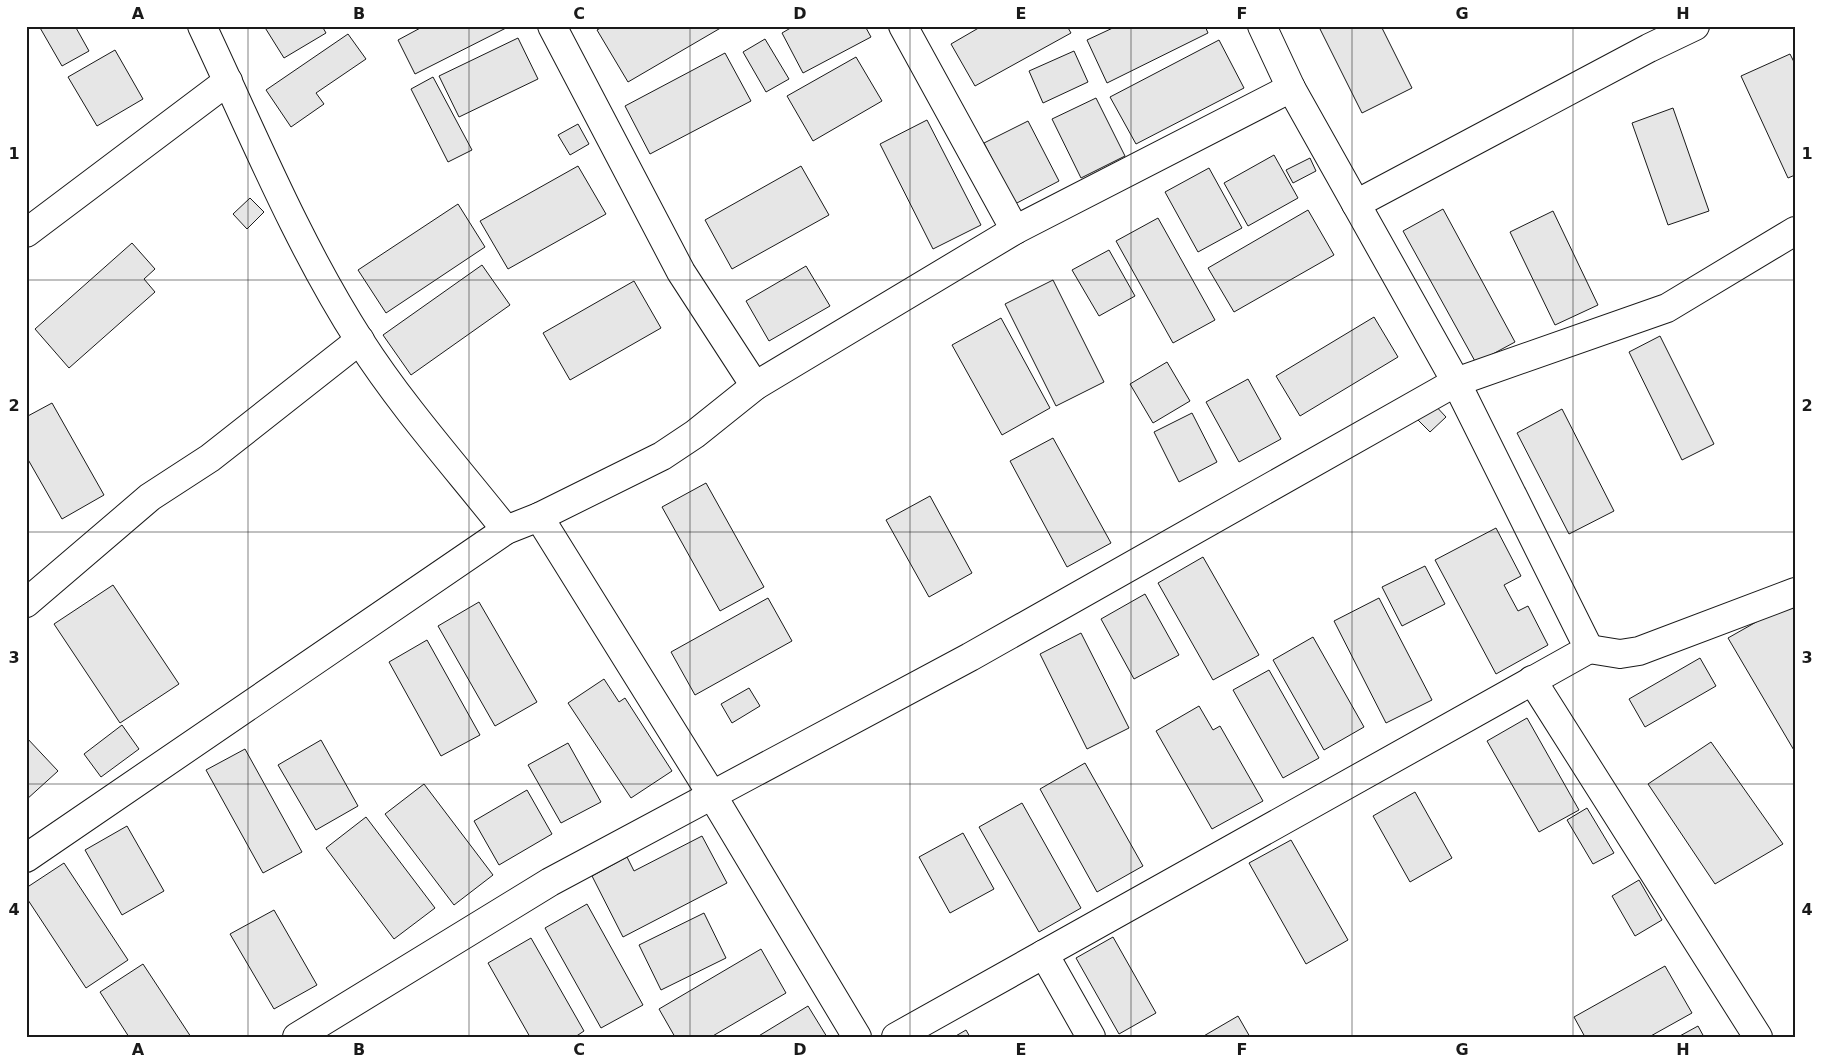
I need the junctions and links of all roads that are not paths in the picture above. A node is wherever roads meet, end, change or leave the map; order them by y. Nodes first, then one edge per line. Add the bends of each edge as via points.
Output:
1 (202, 26) edge
2 (552, 26) edge
3 (903, 26) edge
4 (1262, 26) edge
5 (1695, 26) edge
6 (228, 81) junction
7 (1291, 88) junction
8 (1356, 204) junction
9 (1795, 229) edge
10 (1016, 230) junction
11 (26, 233) edge
12 (360, 340) junction
13 (1456, 382) junction
14 (755, 386) junction
15 (539, 517) junction
16 (506, 530) junction
17 (1795, 592) edge
18 (26, 603) edge
19 (1589, 649) junction
20 (1532, 680) junction
21 (712, 795) junction
22 (26, 858) edge
23 (1044, 954) junction
24 (297, 1037) edge
25 (857, 1037) edge
26 (896, 1037) edge
27 (1091, 1037) edge
28 (1758, 1037) edge

1 - 6 street
2 - 14 street via 681,272
3 - 10 street
4 - 7 street
5 - 8 street
6 - 11 street
6 - 12 street via 316,264
7 - 8 street
7 - 10 street
8 - 13 street
9 - 13 street via 1668,308
10 - 14 street
12 - 16 street via 401,399
12 - 18 street via 210,458 150,497
13 - 19 street
13 - 21 street via 970,657
14 - 15 street via 662,456
15 - 16 street
15 - 21 street
16 - 22 street
17 - 19 street via 1639,651 1620,654
19 - 20 street
20 - 23 street
20 - 28 street
21 - 24 street via 550,882
21 - 25 street
23 - 26 street
23 - 27 street

